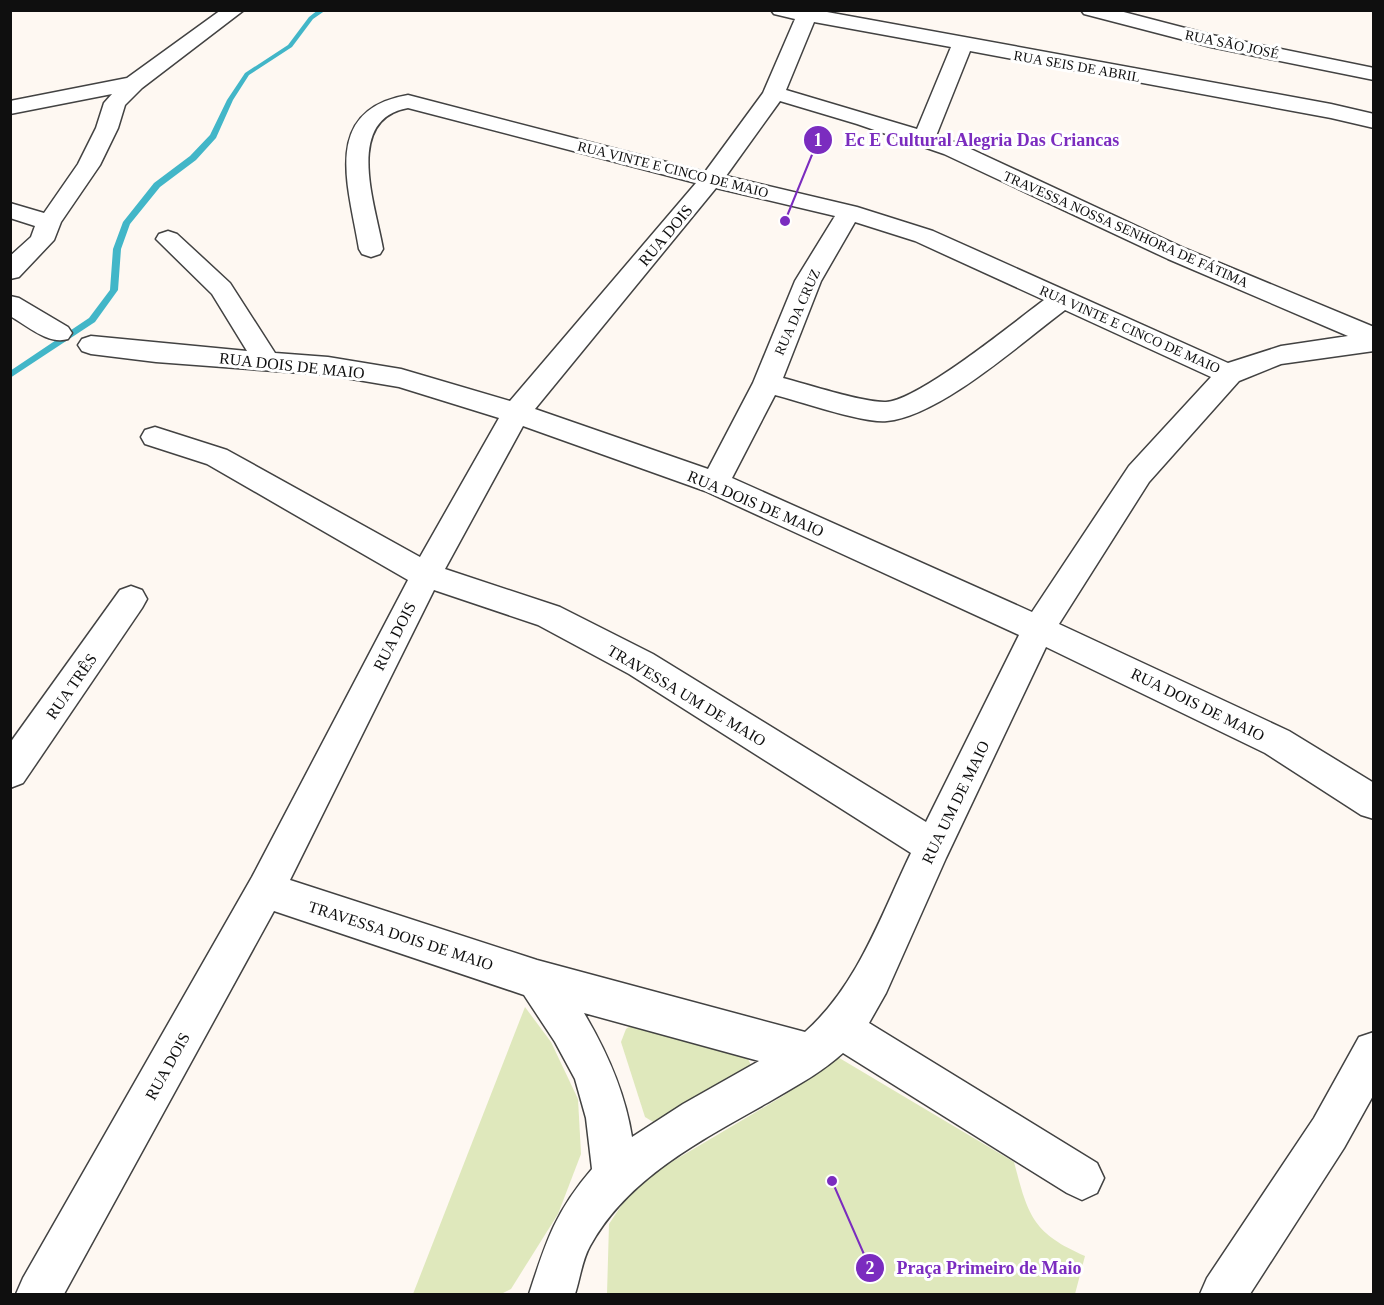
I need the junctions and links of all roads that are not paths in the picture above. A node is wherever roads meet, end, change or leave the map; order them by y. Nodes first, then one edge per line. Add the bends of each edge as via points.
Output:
1 (234, 10) edge
2 (1091, 10) edge
3 (793, 13) edge
4 (962, 45) junction
5 (1374, 74) edge
6 (134, 83) junction
7 (774, 93) junction
8 (10, 108) edge
9 (1374, 121) edge
10 (924, 139) junction
11 (711, 180) junction
12 (10, 210) edge
13 (849, 212) junction
14 (48, 222) junction
15 (168, 239) dead end
16 (371, 249) dead end
17 (10, 271) edge
18 (1063, 299) junction
19 (10, 304) edge
20 (58, 333) dead end
21 (1374, 337) edge
22 (1374, 342) edge
23 (91, 345) dead end
24 (266, 360) junction
25 (1229, 374) junction
26 (767, 383) junction
27 (516, 413) junction
28 (155, 437) dead end
29 (715, 483) junction
30 (426, 574) junction
31 (131, 599) dead end
32 (1038, 629) junction
33 (10, 772) edge
34 (1374, 803) edge
35 (933, 846) junction
36 (265, 890) junction
37 (537, 980) junction
38 (825, 1041) junction
39 (1374, 1052) edge
40 (614, 1177) junction
41 (1082, 1178) dead end
42 (39, 1294) edge
43 (552, 1294) edge
44 (1223, 1294) edge

1 - 6 street
2 - 5 street, RUA SÃO JOSÉ via 1211,41
3 - 4 street, RUA SEIS DE ABRIL
3 - 7 street, RUA DOIS
4 - 9 street, RUA SEIS DE ABRIL
4 - 10 street
6 - 8 street
6 - 14 street via 115,103 89,165
7 - 10 street, TRAVESSA NOSSA SENHORA DE FÁTIMA
7 - 11 street, RUA DOIS
10 - 21 street, TRAVESSA NOSSA SENHORA DE FÁTIMA via 1177,254
11 - 13 street, RUA VINTE E CINCO DE MAIO
11 - 16 street, RUA VINTE E CINCO DE MAIO via 408,101 391,103 375,112 357,144
11 - 27 street, RUA DOIS
12 - 14 street
13 - 18 street, RUA VINTE E CINCO DE MAIO via 924,236
13 - 26 street, RUA DA CRUZ via 808,281
14 - 17 street via 42,240
15 - 24 street via 221,289
18 - 25 street, RUA VINTE E CINCO DE MAIO
18 - 26 street via 938,391 904,408 885,412 867,409
19 - 20 street
22 - 25 street, RUA UM DE MAIO via 1265,358
23 - 24 street, RUA DOIS DE MAIO
24 - 27 street, RUA DOIS DE MAIO via 400,378
25 - 32 street, RUA UM DE MAIO via 1139,474
26 - 29 street, RUA DA CRUZ
27 - 29 street, RUA DOIS DE MAIO
27 - 30 street, RUA DOIS
28 - 30 street, TRAVESSA UM DE MAIO via 217,457
29 - 32 street, RUA DOIS DE MAIO
30 - 35 street, TRAVESSA UM DE MAIO via 549,616 641,664
30 - 36 street, RUA DOIS
31 - 33 street, RUA TRÊS
32 - 34 street, RUA DOIS DE MAIO via 1277,742
32 - 35 street, RUA UM DE MAIO
35 - 38 street, RUA UM DE MAIO via 872,979 856,1007
36 - 37 street, TRAVESSA DOIS DE MAIO
36 - 42 street, RUA DOIS
37 - 38 street, TRAVESSA DOIS DE MAIO
37 - 40 street via 573,1030 594,1068 613,1138
38 - 40 street, RUA UM DE MAIO via 653,1148
38 - 41 street, TRAVESSA DOIS DE MAIO
39 - 44 street via 1329,1133
40 - 43 street, RUA UM DE MAIO via 569,1239

